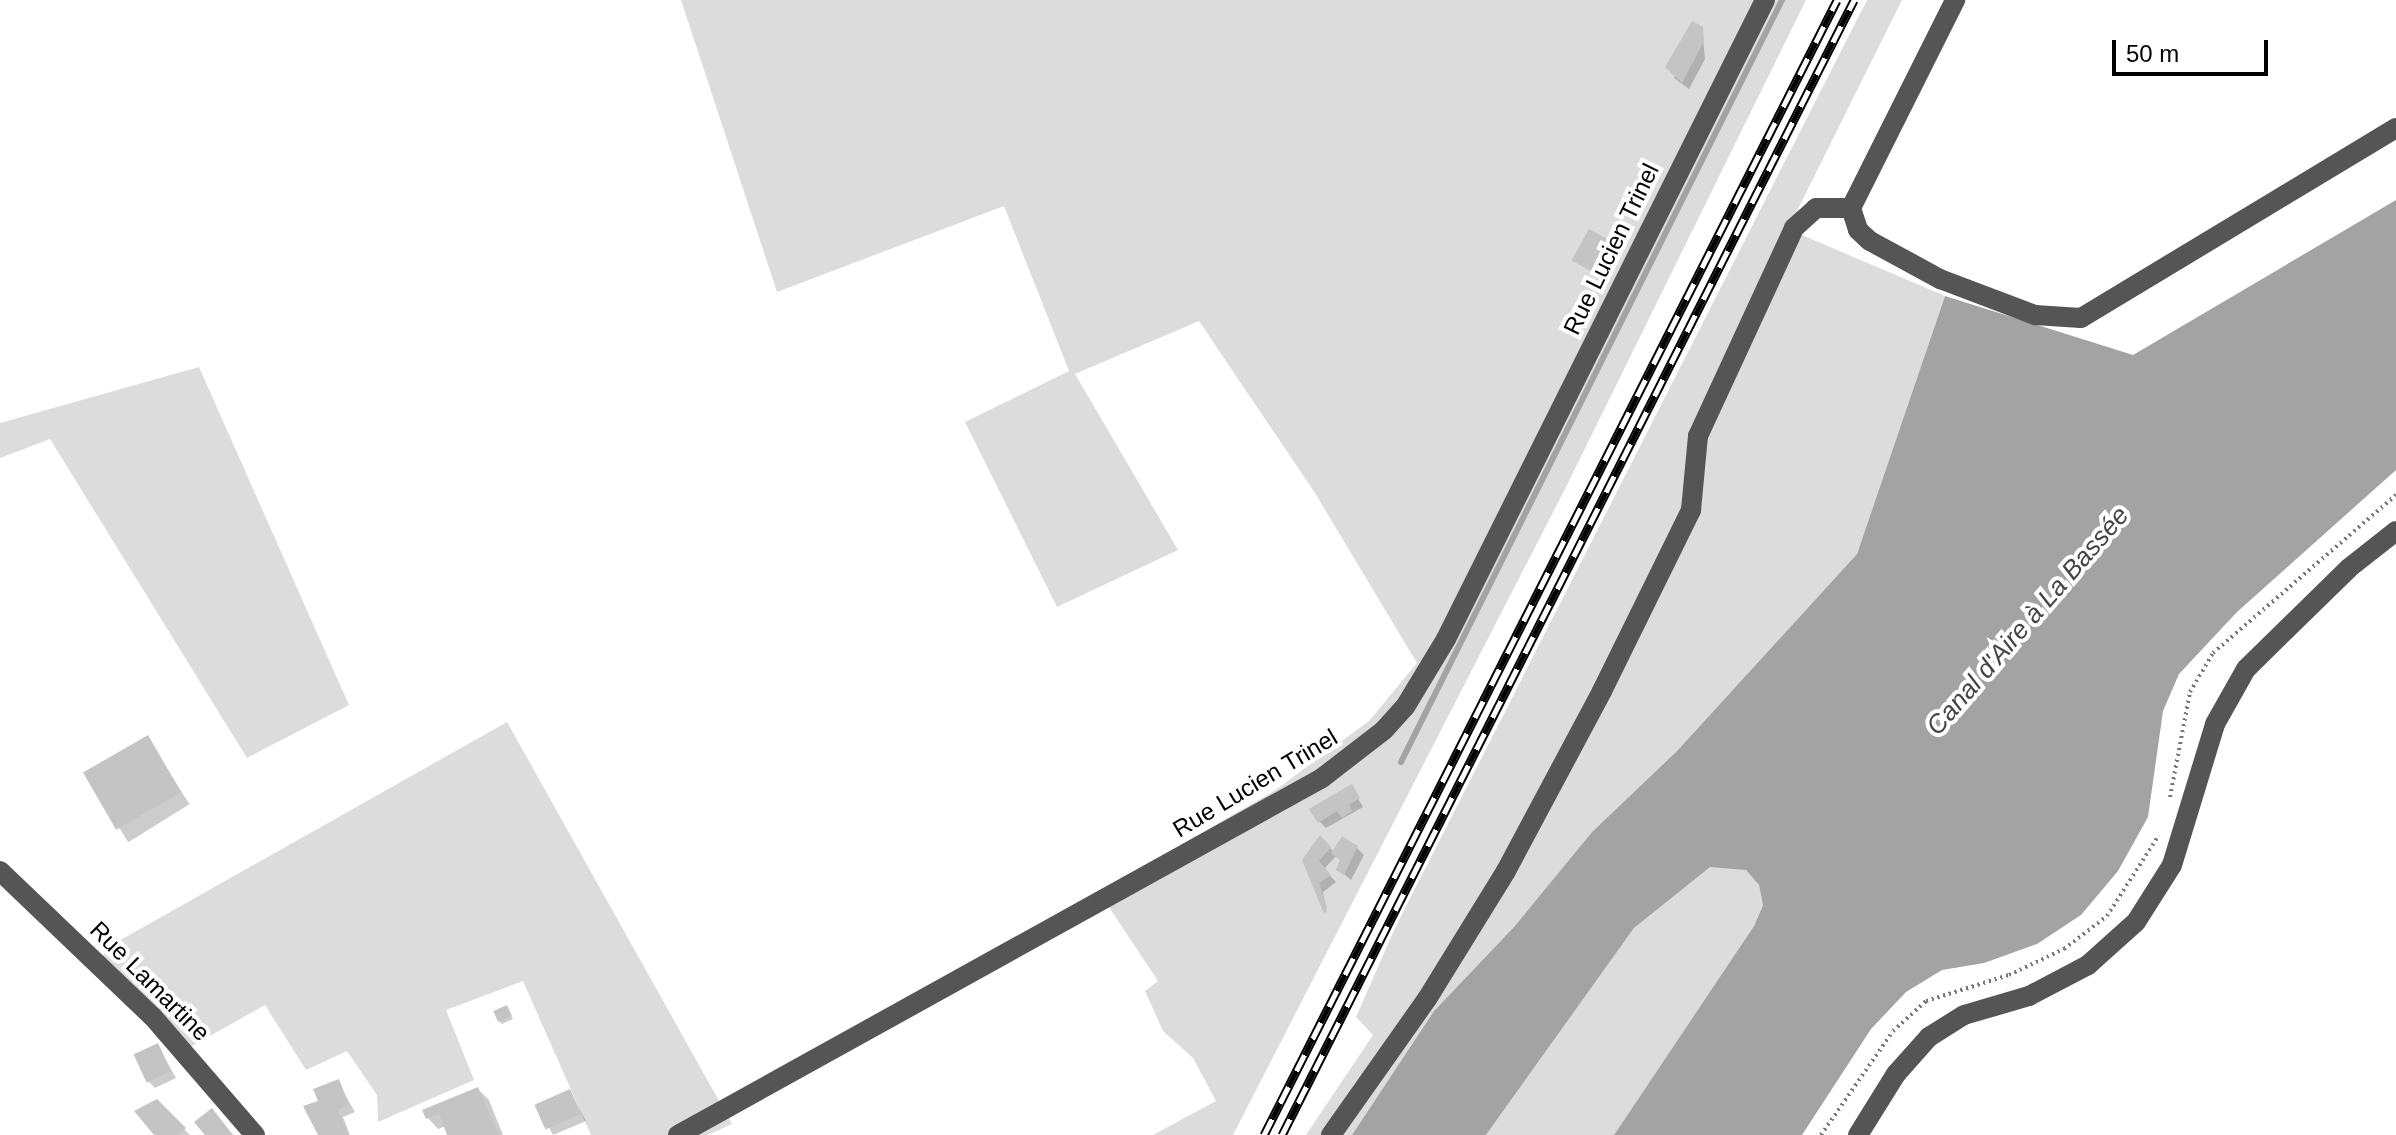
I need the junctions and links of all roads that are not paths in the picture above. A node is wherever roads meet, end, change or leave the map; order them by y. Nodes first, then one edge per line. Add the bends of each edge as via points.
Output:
1 (1765, 0) edge
2 (1955, 0) edge
3 (2396, 128) edge
4 (1851, 208) junction
5 (2396, 531) edge
6 (0, 871) edge
7 (255, 1135) edge
8 (678, 1135) edge
9 (1331, 1135) edge
10 (1858, 1135) edge

1 - 8 street, Rue Lucien Trinel via 1446,639 1395,718 1322,778
2 - 4 street
3 - 4 street via 2081,318 2035,315 1940,279 1870,241 1858,230
4 - 9 street via 1816,208 1794,228 1698,436 1691,510 1602,691 1498,884 1427,999
5 - 10 street via 2349,568 2246,669 2215,724 2172,865 2136,922 2088,965 2029,996 1964,1015 1929,1037 1896,1074
6 - 7 street, Rue Lamartine via 153,1017

